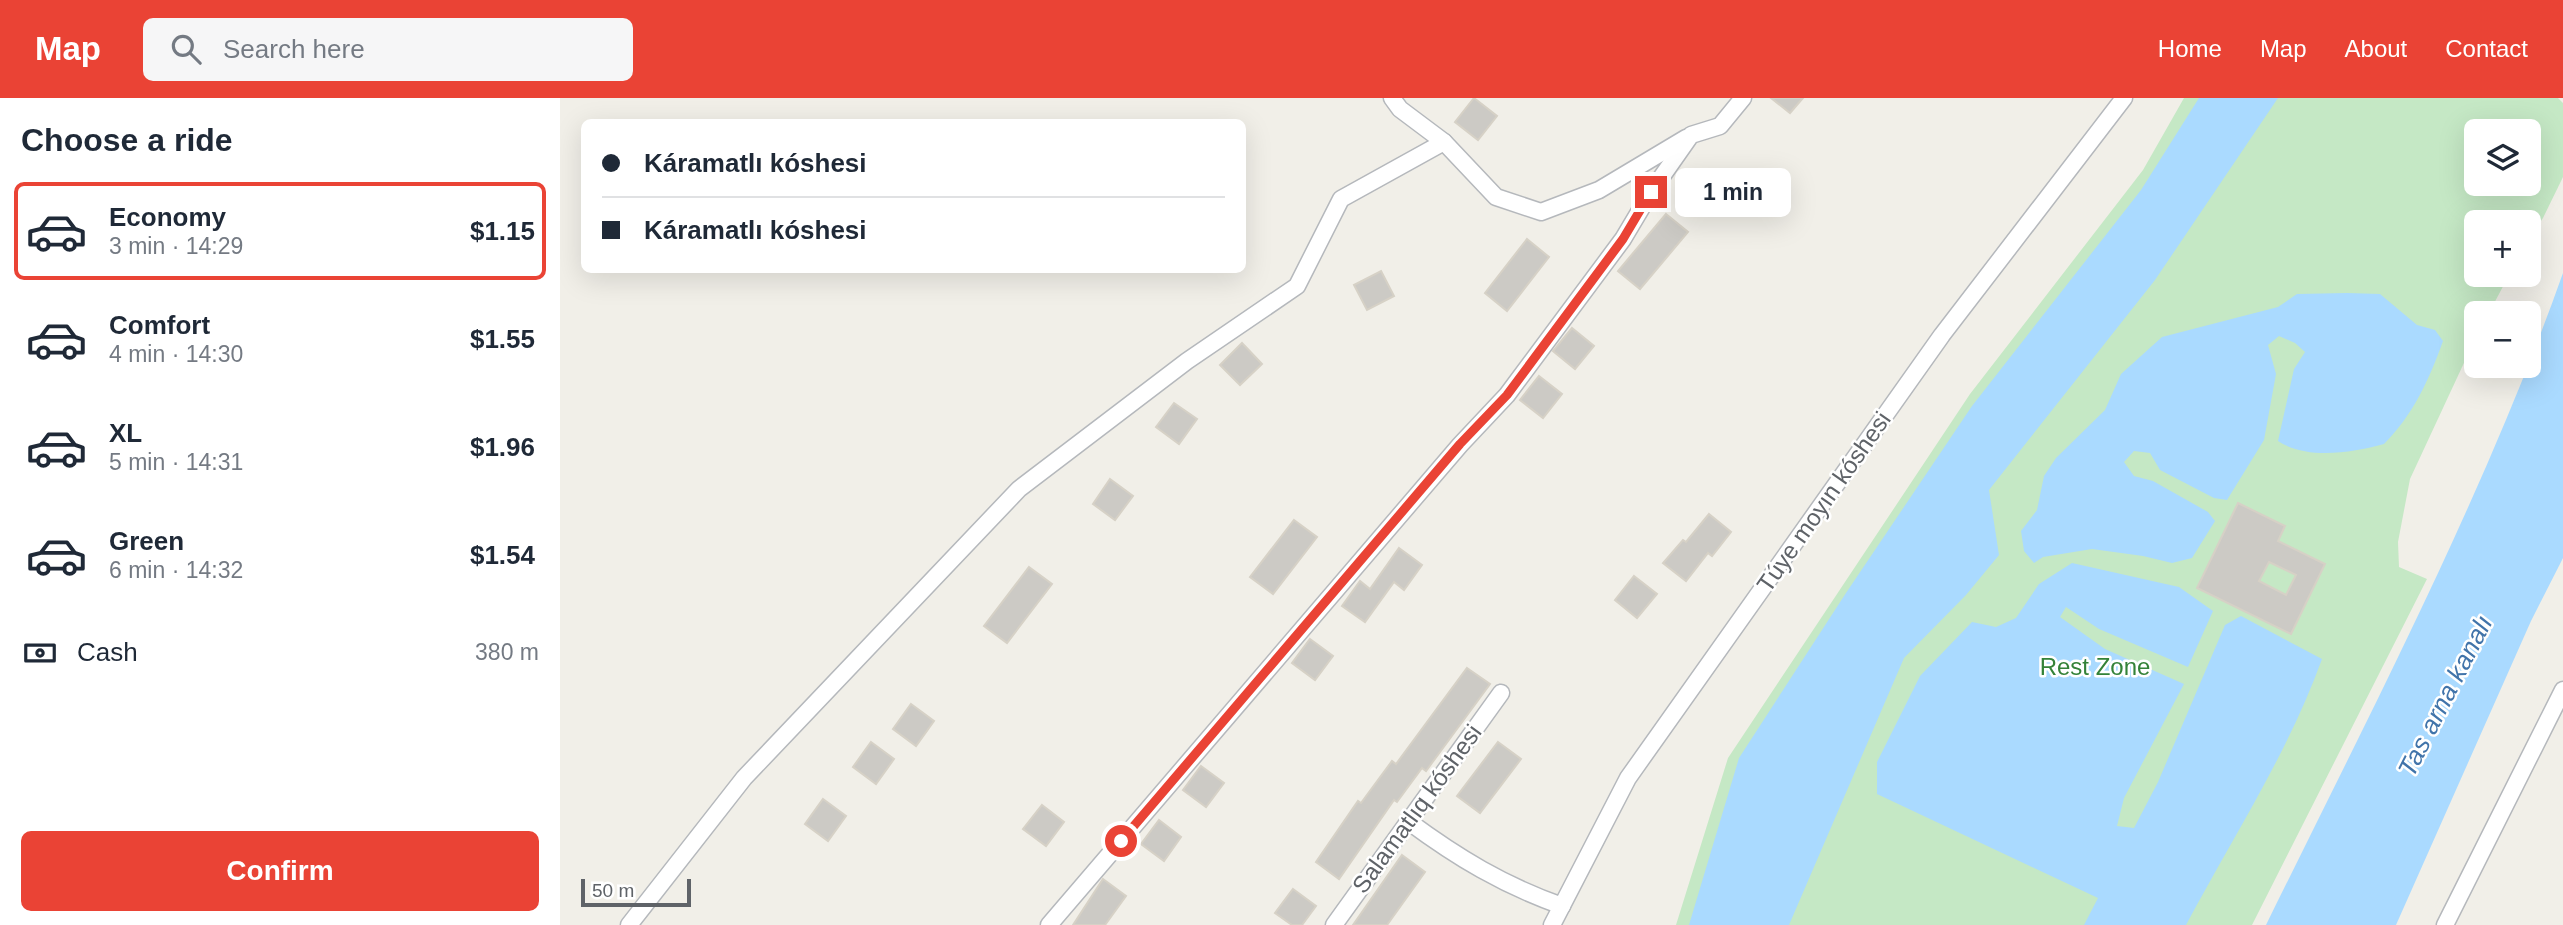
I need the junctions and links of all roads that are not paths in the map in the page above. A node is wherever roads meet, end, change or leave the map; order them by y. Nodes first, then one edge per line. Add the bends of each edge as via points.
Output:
1 (1392, 98) edge
2 (1742, 98) edge
3 (2124, 98) edge
4 (1692, 135) junction
5 (1444, 142) junction
6 (2563, 690) edge
7 (1501, 693) dead end
8 (1408, 821) junction
9 (1562, 906) junction
10 (629, 925) edge
11 (1049, 925) edge
12 (1334, 925) edge
13 (1552, 925) edge
14 (2445, 925) edge

1 - 5 street
2 - 4 street via 1720,126
3 - 9 street, Túye moyın kóshesi via 1942,335 1628,778
4 - 5 street via 1599,190 1541,212 1496,197
4 - 11 street via 1623,239 1507,395 1460,444
5 - 10 street via 1342,199 1297,286 1187,361 1019,489 744,778
6 - 14 street
7 - 8 street, Salamatlıq kóshesi
8 - 9 street via 1456,856 1524,893
8 - 12 street, Salamatlıq kóshesi
9 - 13 street, Túye moyın kóshesi

